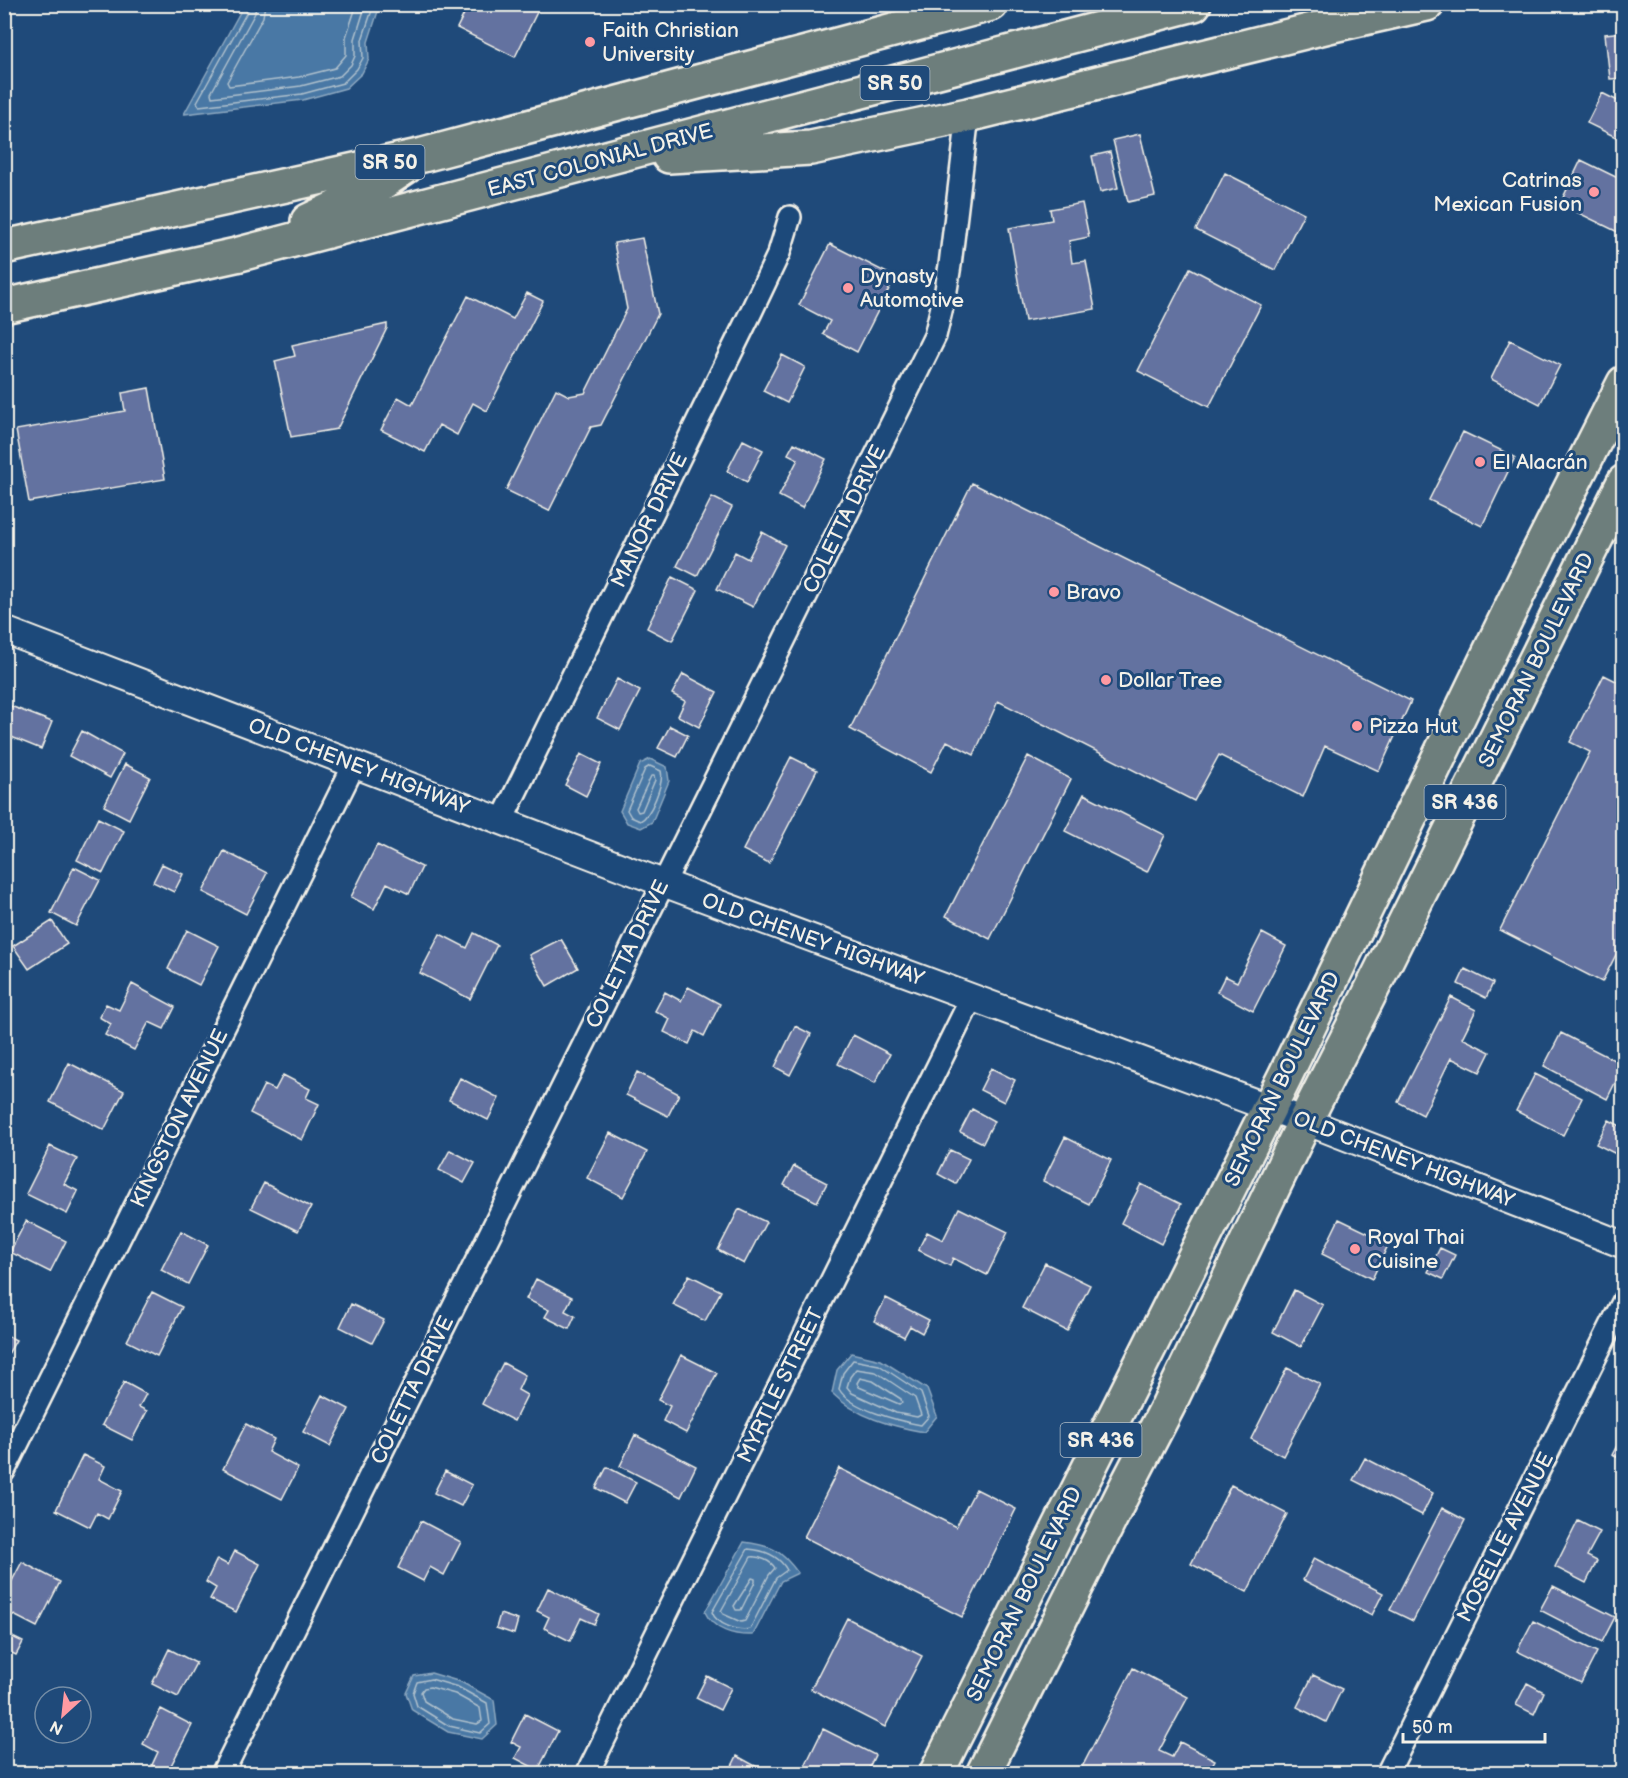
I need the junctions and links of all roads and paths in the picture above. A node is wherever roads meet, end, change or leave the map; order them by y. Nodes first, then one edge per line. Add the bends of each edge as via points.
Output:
1 (905, 4) edge
2 (991, 4) edge
3 (1194, 4) edge
4 (1427, 4) edge
5 (772, 61) junction
6 (968, 115) junction
7 (423, 155) junction
8 (596, 161) junction
9 (790, 217) dead end
10 (74, 232) junction
11 (4, 247) edge
12 (236, 255) junction
13 (4, 270) edge
14 (4, 306) edge
15 (1623, 383) edge
16 (1598, 435) junction
17 (1623, 482) edge
18 (1592, 546) junction
19 (1528, 573) junction
20 (4, 630) edge
21 (354, 765) junction
22 (502, 820) junction
23 (1444, 844) junction
24 (663, 883) junction
25 (972, 997) junction
26 (1269, 1107) junction
27 (1305, 1121) junction
28 (1623, 1245) edge
29 (1623, 1300) edge
30 (4, 1472) edge
31 (1067, 1508) junction
32 (1006, 1727) junction
33 (222, 1773) edge
34 (587, 1773) edge
35 (936, 1773) edge
36 (983, 1773) edge
37 (1388, 1773) edge

1 - 5 main road
2 - 5 main road, SR 50
3 - 8 main road, EAST COLONIAL DRIVE / SR 50
4 - 6 main road
5 - 7 main road, SR 50
6 - 8 main road via 811,148
6 - 24 street, COLETTA DRIVE via 952,256 935,336
7 - 10 main road, SR 50
7 - 12 main road via 365,194
8 - 12 main road, EAST COLONIAL DRIVE / SR 50
9 - 22 street, MANOR DRIVE via 779,253 751,312
10 - 11 main road, SR 50
10 - 13 main road via 60,255
12 - 14 main road, EAST COLONIAL DRIVE / SR 50
15 - 16 main road, SEMORAN BOULEVARD / SR 436
16 - 18 main road via 1593,488 1582,513
16 - 19 main road, SEMORAN BOULEVARD / SR 436
17 - 18 main road, SEMORAN BOULEVARD / SR 436
18 - 23 main road, SEMORAN BOULEVARD / SR 436
19 - 23 main road via 1528,627 1442,803
19 - 26 main road, SEMORAN BOULEVARD / SR 436
20 - 21 street, OLD CHENEY HIGHWAY
21 - 22 street, OLD CHENEY HIGHWAY
21 - 30 street, KINGSTON AVENUE
22 - 24 street, OLD CHENEY HIGHWAY
23 - 27 main road, SEMORAN BOULEVARD / SR 436
24 - 25 street, OLD CHENEY HIGHWAY
24 - 33 street, COLETTA DRIVE
25 - 26 street, OLD CHENEY HIGHWAY
25 - 34 street, MYRTLE STREET
26 - 27 street, OLD CHENEY HIGHWAY
26 - 31 main road, SEMORAN BOULEVARD / SR 436
27 - 28 street, OLD CHENEY HIGHWAY
27 - 32 main road, SEMORAN BOULEVARD / SR 436 via 1168,1406
29 - 37 street, MOSELLE AVENUE
31 - 32 main road via 1072,1555 1008,1684
31 - 35 main road, SEMORAN BOULEVARD / SR 436
32 - 36 main road, SEMORAN BOULEVARD / SR 436

